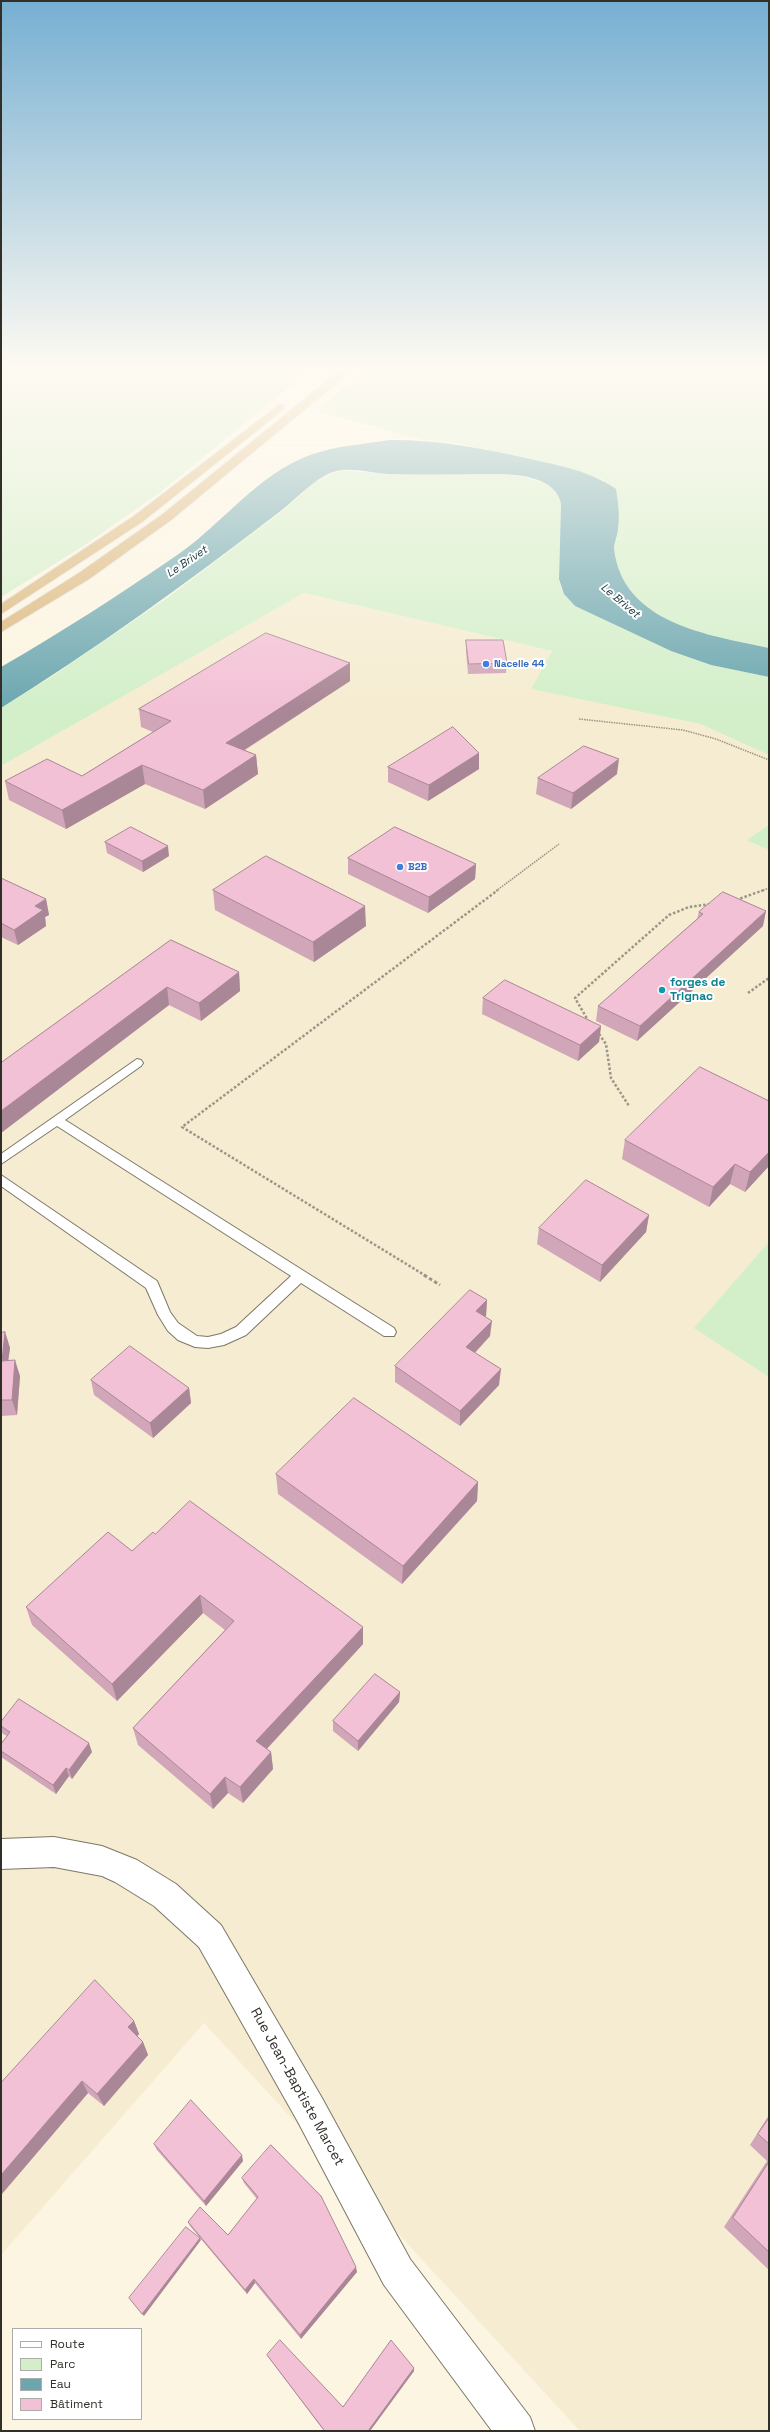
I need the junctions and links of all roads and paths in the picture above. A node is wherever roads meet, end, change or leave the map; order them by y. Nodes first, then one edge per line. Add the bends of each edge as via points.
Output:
1 (187, 480) edge
2 (212, 480) edge
3 (1, 610) edge
4 (1, 628) edge
5 (580, 718) dead end
6 (769, 760) edge
7 (559, 844) dead end
8 (769, 888) edge
9 (729, 901) edge
10 (714, 904) edge
11 (769, 978) edge
12 (748, 993) dead end
13 (591, 1024) edge
14 (594, 1029) edge
15 (137, 1063) dead end
16 (629, 1106) dead end
17 (56, 1120) junction
18 (1, 1160) edge
19 (1, 1180) edge
20 (299, 1276) junction
21 (440, 1285) dead end
22 (389, 1332) dead end
23 (1, 1854) edge
24 (516, 2431) edge

1 - 3 highway via 138,519
2 - 4 highway via 167,517 84,576
5 - 6 path via 683,730 740,747
7 - 21 path via 182,1127
8 - 9 path
10 - 13 path via 690,907 669,915 575,998
11 - 12 path
14 - 16 path via 606,1044 611,1078
15 - 17 lane
17 - 18 lane
17 - 20 lane
19 - 20 lane via 152,1285 159,1307 170,1325 189,1340 212,1342 241,1331
20 - 22 lane
23 - 24 street, Rue Jean-Baptiste Marcet via 54,1852 102,1861 126,1871 165,1895 210,1936 310,2110 397,2272

